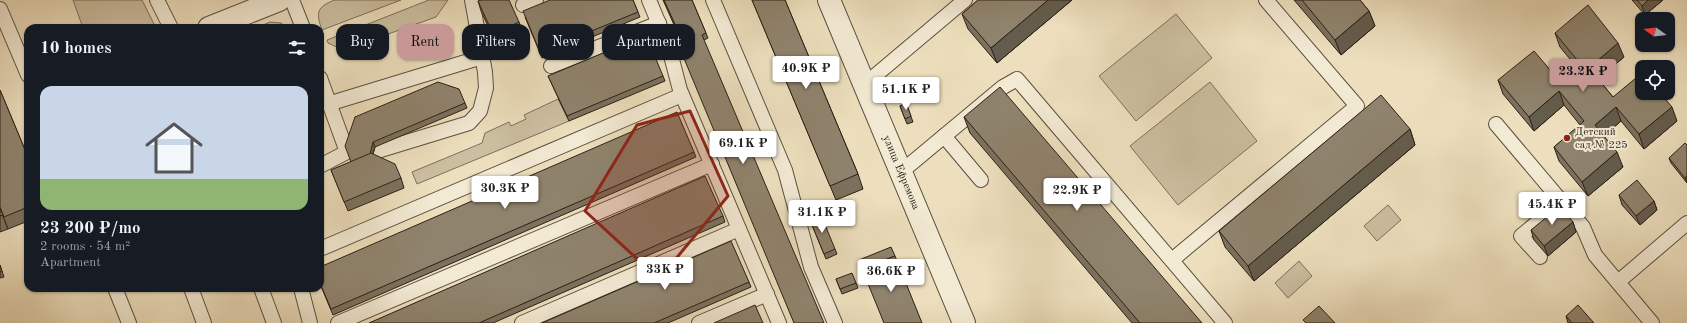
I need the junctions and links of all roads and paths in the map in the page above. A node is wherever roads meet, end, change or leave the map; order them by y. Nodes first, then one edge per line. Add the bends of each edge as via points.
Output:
1 (157, 0) edge
2 (279, 0) edge
3 (292, 0) edge
4 (472, 0) edge
5 (649, 0) edge
6 (713, 0) edge
7 (828, 0) edge
8 (965, 0) edge
9 (1266, 0) edge
10 (0, 9) edge
11 (659, 23) junction
12 (169, 24) edge
13 (219, 24) edge
14 (301, 24) edge
15 (476, 24) edge
16 (472, 60) edge
17 (482, 60) edge
18 (24, 66) edge
19 (551, 66) dead end
20 (864, 85) junction
21 (324, 91) edge
22 (682, 94) junction
23 (328, 104) junction
24 (1496, 124) dead end
25 (944, 136) junction
26 (374, 152) dead end
27 (324, 164) edge
28 (712, 164) junction
29 (901, 172) junction
30 (981, 180) dead end
31 (1562, 202) junction
32 (1687, 223) edge
33 (740, 229) junction
34 (324, 247) edge
35 (1540, 257) dead end
36 (1172, 260) junction
37 (1618, 282) junction
38 (117, 292) edge
39 (192, 292) edge
40 (262, 292) edge
41 (302, 292) edge
42 (767, 294) junction
43 (129, 323) edge
44 (204, 323) edge
45 (274, 323) edge
46 (310, 323) edge
47 (338, 323) edge
48 (522, 323) edge
49 (699, 323) edge
50 (779, 323) edge
51 (835, 323) edge
52 (964, 323) edge
53 (1225, 323) edge
54 (1652, 323) edge

1 - 12 lane
2 - 13 street
3 - 14 lane
4 - 15 lane
5 - 11 lane
6 - 51 lane via 785,170 811,267
7 - 20 street, улица Ефремова
8 - 20 lane
9 - 36 lane via 1357,106
10 - 18 lane
11 - 19 lane
11 - 22 lane
16 - 23 lane
17 - 26 lane via 486,88 480,111 469,124
20 - 29 street, улица Ефремова
21 - 23 lane
22 - 28 lane
22 - 34 lane
23 - 27 lane via 346,152
24 - 31 lane
25 - 29 lane
25 - 30 lane
25 - 36 lane via 1003,87 1017,79
28 - 33 lane
28 - 47 lane
29 - 52 street, улица Ефремова
31 - 35 lane via 1521,236
31 - 37 lane via 1583,228 1595,255
32 - 37 lane
33 - 42 lane
33 - 48 lane
36 - 53 lane
37 - 54 lane
38 - 43 lane
39 - 44 lane
40 - 45 lane
41 - 46 lane
42 - 49 lane
42 - 50 lane

